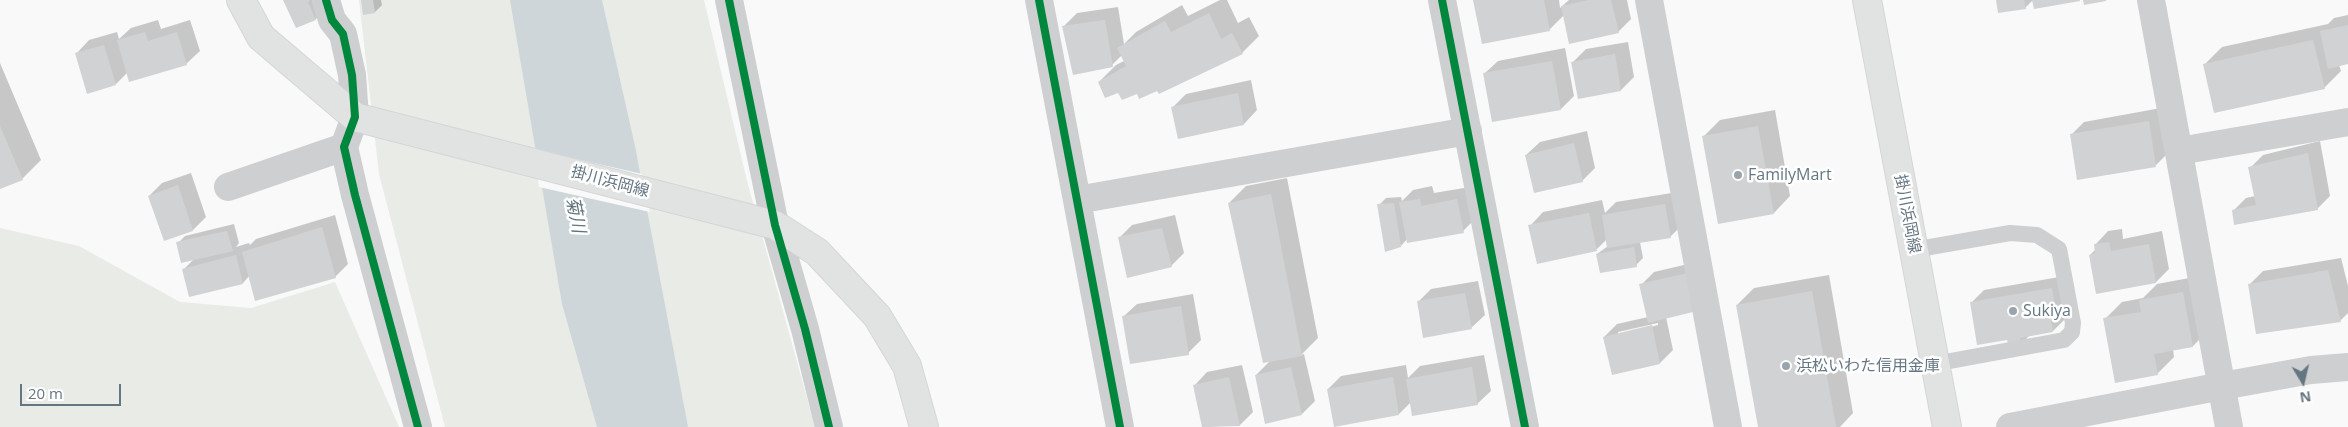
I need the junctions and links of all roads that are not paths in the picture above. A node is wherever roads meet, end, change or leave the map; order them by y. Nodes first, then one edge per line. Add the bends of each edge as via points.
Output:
1 (241, 0) edge
2 (326, 0) edge
3 (729, 0) edge
4 (1039, 0) edge
5 (1442, 0) edge
6 (1649, 0) edge
7 (1867, 0) edge
8 (2151, 0) edge
9 (359, 117) junction
10 (2348, 122) edge
11 (1468, 131) junction
12 (344, 147) junction
13 (2179, 150) junction
14 (228, 187) dead end
15 (1077, 200) junction
16 (769, 224) junction
17 (1914, 250) junction
18 (1934, 364) junction
19 (2348, 367) edge
20 (2222, 386) junction
21 (418, 427) edge
22 (829, 427) edge
23 (924, 427) edge
24 (1120, 427) edge
25 (1525, 427) edge
26 (1728, 427) edge
27 (1947, 427) edge
28 (2010, 427) edge
29 (2229, 427) edge

1 - 9 main road, 掛川浜岡線 via 261,37
2 - 9 street via 332,20 343,34
3 - 16 street
4 - 15 street
5 - 11 street
6 - 26 street
7 - 17 main road, 掛川浜岡線
8 - 13 street
9 - 12 street
9 - 16 main road, 掛川浜岡線
10 - 13 street
11 - 15 street
11 - 25 street
12 - 14 street
12 - 21 street via 354,195
13 - 20 street
15 - 24 street
16 - 22 street via 805,329
16 - 23 main road, 掛川浜岡線 via 817,252 877,316 907,366
17 - 18 main road, 掛川浜岡線
17 - 18 lane via 2010,233 2037,236 2059,249 2073,324 2072,332 2064,340
18 - 27 main road, 掛川浜岡線
19 - 20 street via 2311,370
20 - 28 street
20 - 29 street

